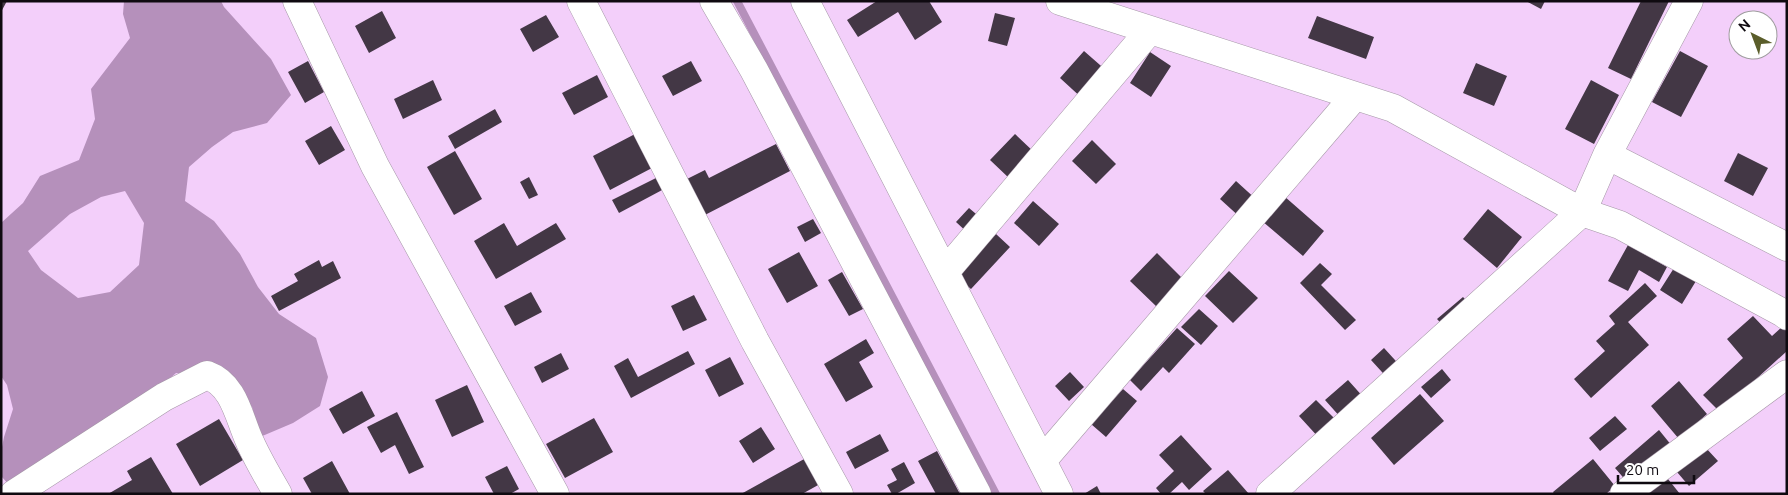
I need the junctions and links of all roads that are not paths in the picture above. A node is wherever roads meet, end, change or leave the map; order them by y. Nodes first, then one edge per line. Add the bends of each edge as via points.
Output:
1 (297, 1) edge
2 (581, 1) edge
3 (714, 1) edge
4 (805, 1) edge
5 (1060, 1) edge
6 (1689, 1) edge
7 (1150, 30) junction
8 (1355, 96) junction
9 (1607, 156) junction
10 (1582, 212) junction
11 (1787, 248) edge
12 (945, 272) junction
13 (1787, 316) edge
14 (1787, 374) edge
15 (1042, 461) junction
16 (14, 494) edge
17 (278, 494) edge
18 (555, 494) edge
19 (840, 494) edge
20 (978, 494) edge
21 (1059, 494) edge
22 (1270, 494) edge
23 (1624, 494) edge

1 - 18 lane via 375,166
2 - 19 lane via 754,341
3 - 20 lane via 754,70
4 - 12 lane
5 - 7 lane
6 - 9 lane
7 - 8 lane
7 - 12 lane
8 - 10 lane via 1393,108
8 - 15 lane
9 - 10 lane
9 - 11 lane
10 - 13 lane via 1620,225
10 - 22 lane
12 - 15 lane
14 - 23 lane
15 - 21 lane
16 - 17 lane via 164,397 207,375 214,377 230,394 249,442

